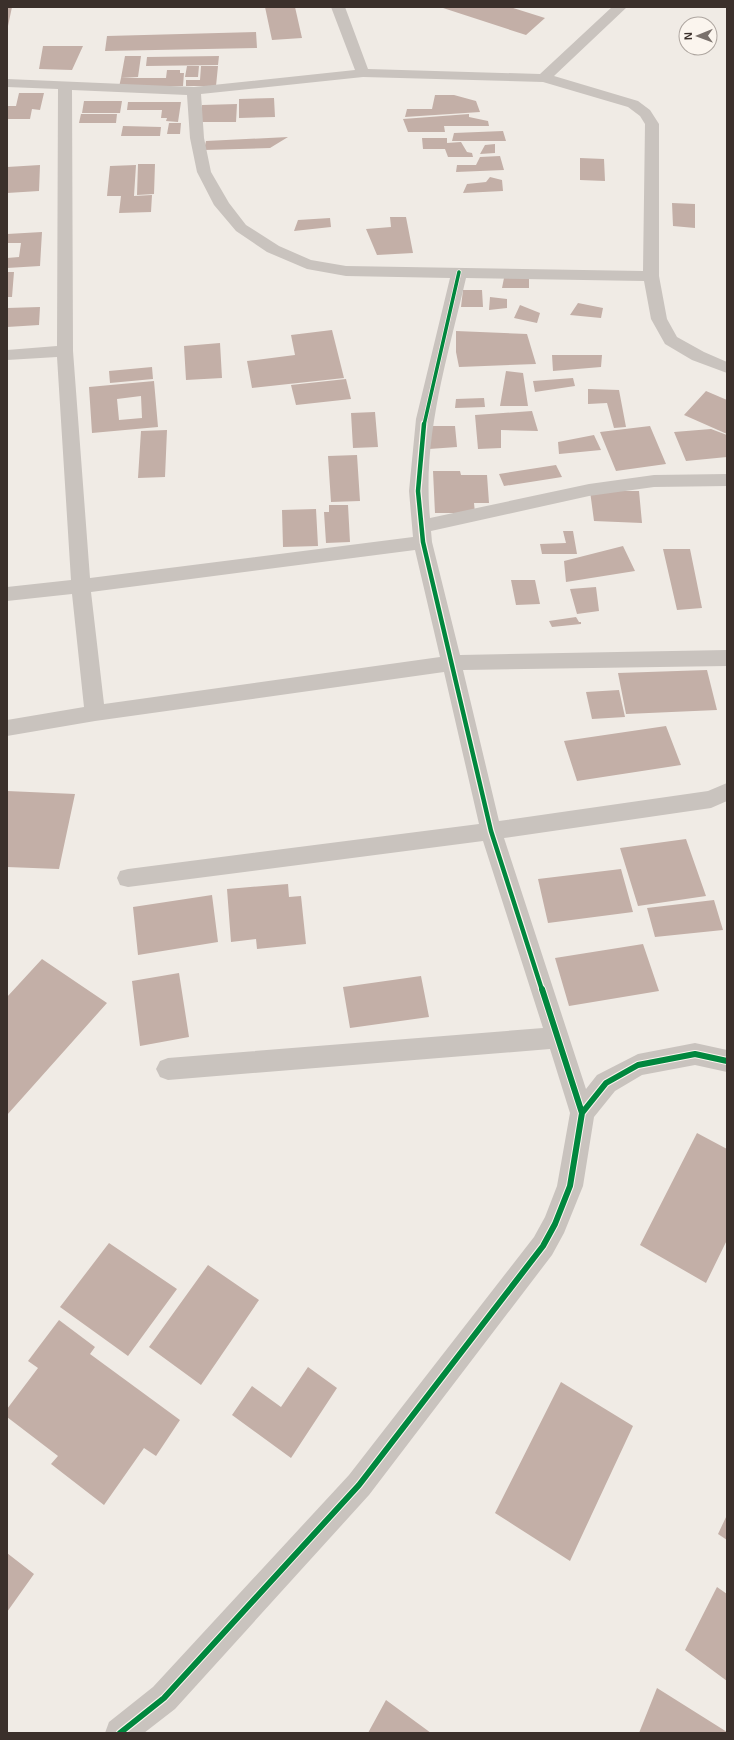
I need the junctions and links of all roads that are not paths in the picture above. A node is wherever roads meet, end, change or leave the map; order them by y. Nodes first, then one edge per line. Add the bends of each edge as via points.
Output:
1 (338, 7) edge
2 (620, 7) edge
3 (363, 72) junction
4 (544, 78) junction
5 (7, 83) edge
6 (65, 86) junction
7 (194, 91) junction
8 (459, 272) junction
9 (651, 276) junction
10 (65, 351) junction
11 (7, 355) edge
12 (727, 368) edge
13 (727, 480) edge
14 (423, 534) junction
15 (81, 586) junction
16 (7, 594) edge
17 (727, 658) edge
18 (451, 663) junction
19 (95, 713) junction
20 (7, 728) edge
21 (727, 792) edge
22 (491, 831) junction
23 (128, 878) dead end
24 (557, 1038) junction
25 (727, 1061) edge
26 (168, 1069) dead end
27 (582, 1113) junction
28 (120, 1733) edge

1 - 3 street
2 - 4 street
3 - 4 street
3 - 7 street
4 - 9 street via 633,104 645,113 652,124
5 - 6 street
6 - 7 street
6 - 10 street
7 - 8 street via 197,138 204,172 222,205 241,228 273,249 307,264 346,271
8 - 9 street
8 - 14 street via 425,419 418,492
9 - 12 street via 659,319 671,340 698,356
10 - 11 street
10 - 15 street
13 - 14 street via 654,481 589,490
14 - 15 street
14 - 18 street
15 - 16 street
15 - 19 street
17 - 18 street
18 - 19 street
18 - 22 street
19 - 20 street
21 - 22 street via 711,799
22 - 23 street
22 - 24 street
24 - 26 street
24 - 27 street
25 - 27 street via 695,1054 638,1065 606,1083
27 - 28 street via 570,1186 555,1224 542,1246 359,1485 164,1698

